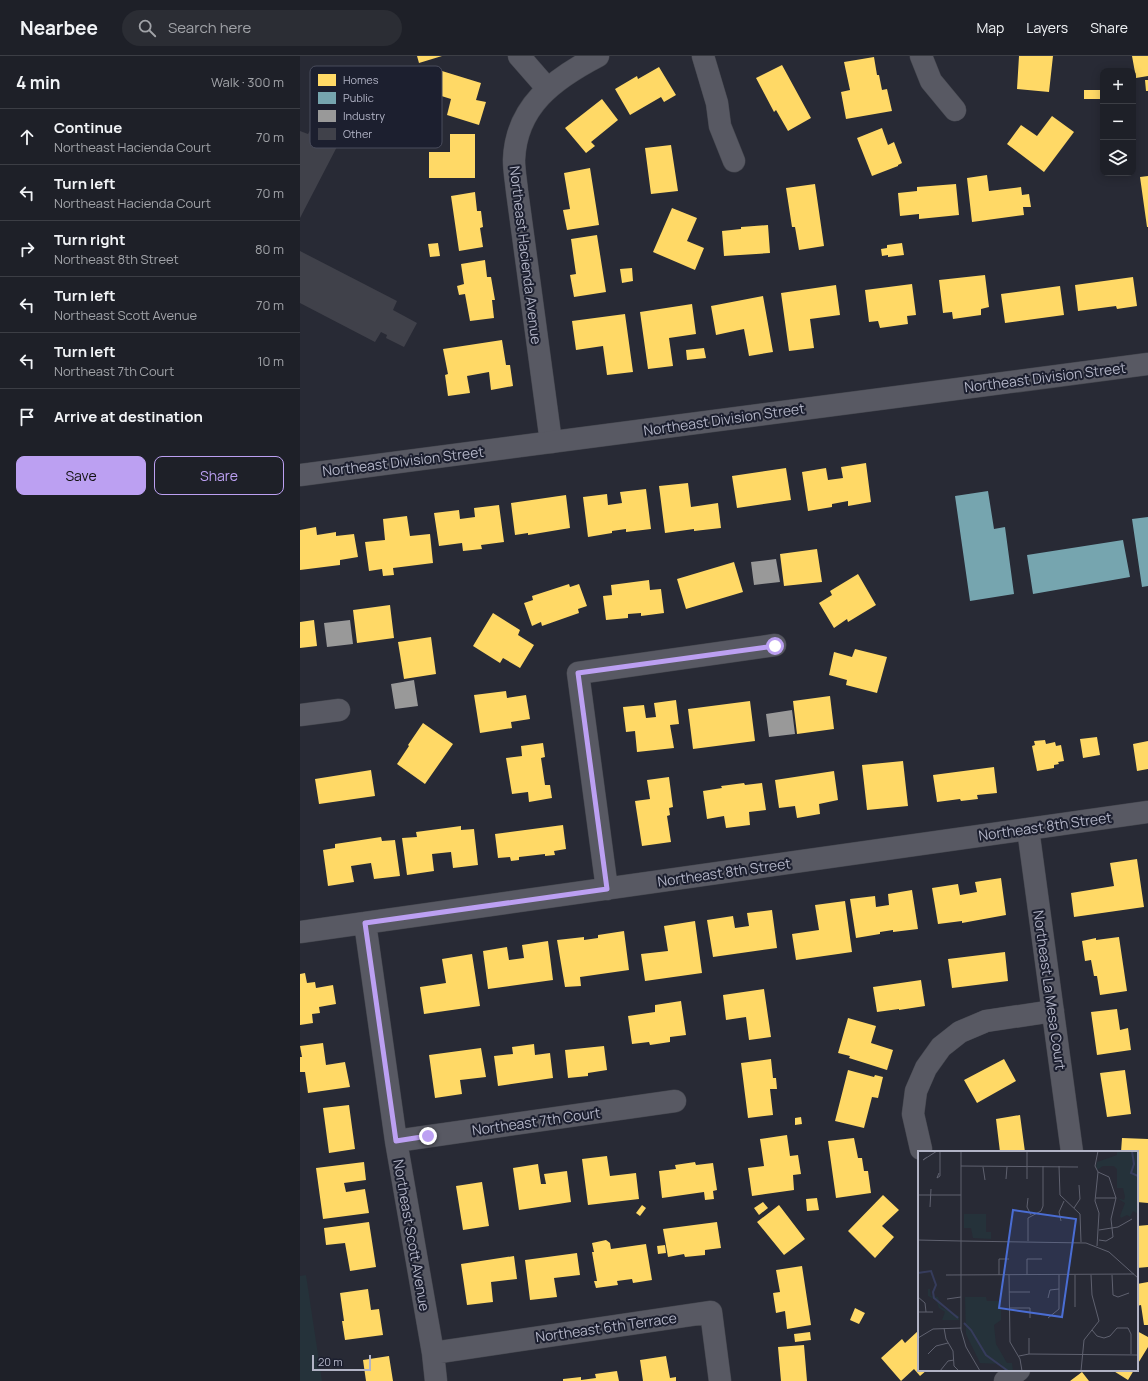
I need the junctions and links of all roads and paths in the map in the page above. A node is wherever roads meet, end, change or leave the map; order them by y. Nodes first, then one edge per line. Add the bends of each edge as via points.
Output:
1 (519, 56) edge
2 (598, 56) edge
3 (703, 56) edge
4 (921, 56) edge
5 (547, 88) junction
6 (955, 110) dead end
7 (734, 161) dead end
8 (1148, 364) edge
9 (551, 442) junction
10 (300, 475) edge
11 (775, 646) dead end
12 (339, 710) dead end
13 (300, 715) edge
14 (1148, 812) edge
15 (1028, 829) junction
16 (607, 889) junction
17 (365, 923) junction
18 (300, 932) edge
19 (1053, 1011) junction
20 (675, 1101) dead end
21 (396, 1141) junction
22 (921, 1150) dead end
23 (1072, 1151) edge
24 (433, 1353) junction
25 (1018, 1371) edge
26 (436, 1381) edge
27 (720, 1381) edge
28 (1006, 1381) edge

1 - 5 street
2 - 5 street, Northeast Hacienda Avenue via 574,68
3 - 7 street via 717,103 720,126
4 - 6 street via 930,81
5 - 9 street, Northeast Hacienda Avenue via 532,105 523,121 517,138 514,160
8 - 9 street, Northeast Division Street
9 - 10 street, Northeast Division Street
11 - 16 street via 578,673
12 - 13 street
14 - 15 street, Northeast 8th Street
15 - 16 street, Northeast 8th Street
15 - 19 street, Northeast La Mesa Court
16 - 17 street, Northeast 8th Street
17 - 18 street, Northeast 8th Street
17 - 21 street, Northeast Scott Avenue
19 - 22 street via 986,1021 960,1032 941,1047 926,1068 916,1091 912,1114
19 - 23 street, Northeast La Mesa Court
20 - 21 street, Northeast 7th Court
21 - 24 street, Northeast Scott Avenue
24 - 26 street, Northeast Scott Avenue
24 - 27 street, Northeast 6th Terrace via 710,1312
25 - 28 street

